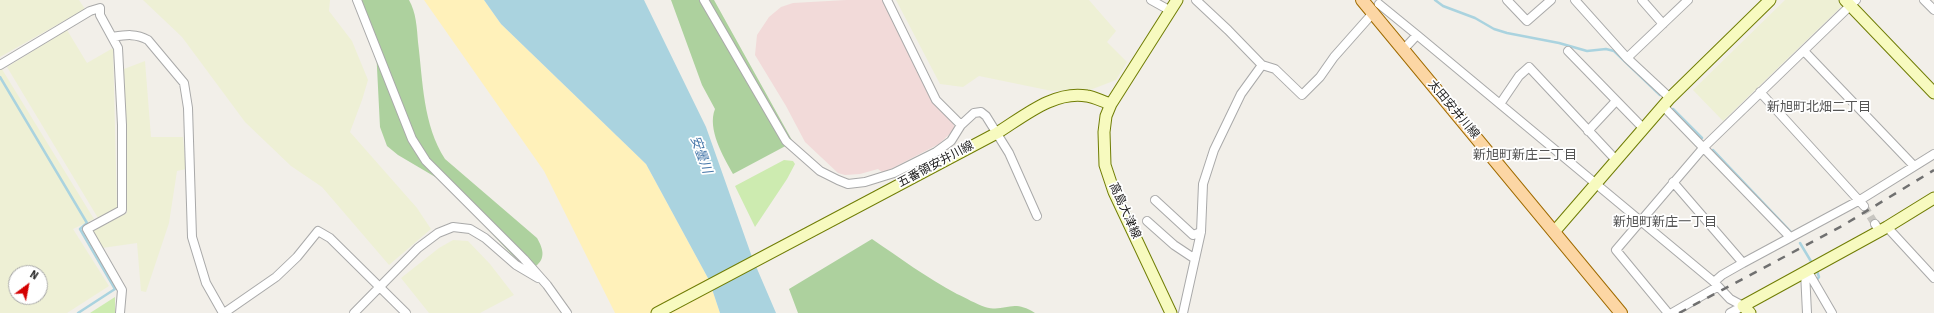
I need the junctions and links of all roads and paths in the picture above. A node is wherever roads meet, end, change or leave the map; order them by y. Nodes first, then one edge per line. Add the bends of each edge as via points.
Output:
1 (357, 0) edge
2 (704, 0) edge
3 (887, 0) edge
4 (1151, 0) edge
5 (1177, 0) edge
6 (1196, 0) edge
7 (1362, 0) edge
8 (1507, 0) edge
9 (1551, 0) edge
10 (1576, 0) edge
11 (1642, 0) edge
12 (1688, 0) edge
13 (1770, 0) edge
14 (1924, 0) edge
15 (1850, 2) edge
16 (1376, 7) edge
17 (1170, 10) junction
18 (1934, 10) edge
19 (1663, 24) junction
20 (1417, 35) junction
21 (112, 37) junction
22 (1403, 50) junction
23 (1568, 51) dead end
24 (1804, 51) junction
25 (1627, 58) junction
26 (0, 65) edge
27 (1262, 65) junction
28 (1760, 92) junction
29 (1934, 93) edge
30 (1616, 101) junction
31 (1667, 102) junction
32 (1110, 104) junction
33 (1500, 104) junction
34 (961, 125) junction
35 (1643, 128) junction
36 (1588, 131) junction
37 (997, 133) junction
38 (1704, 147) junction
39 (1934, 154) edge
40 (1616, 160) junction
41 (1914, 166) junction
42 (1673, 182) junction
43 (1596, 183) junction
44 (1934, 198) edge
45 (1155, 200) dead end
46 (1862, 203) junction
47 (1037, 216) dead end
48 (1147, 221) dead end
49 (1640, 221) junction
50 (1881, 228) junction
51 (1201, 232) junction
52 (1554, 232) junction
53 (1790, 237) junction
54 (1195, 259) junction
55 (1743, 263) junction
56 (1806, 271) junction
57 (1934, 278) edge
58 (542, 280) junction
59 (1716, 284) junction
60 (378, 287) junction
61 (1746, 309) edge
62 (120, 313) edge
63 (224, 313) edge
64 (354, 313) edge
65 (406, 313) edge
66 (567, 313) edge
67 (657, 313) edge
68 (1171, 313) edge
69 (1183, 313) edge
70 (1621, 313) edge
71 (1668, 313) edge
72 (1672, 313) edge
73 (1730, 313) edge
74 (1807, 313) edge
75 (1832, 313) edge

1 - 58 street via 412,139 426,161
2 - 34 street via 786,141 826,174 848,184 894,173 936,152 951,141
3 - 34 street via 936,100
4 - 17 street
5 - 17 main road
6 - 27 street
7 - 16 main road, 太田安井川線
8 - 9 street via 1527,21
10 - 25 street
11 - 19 street
12 - 19 street
13 - 31 main road
14 - 18 street
15 - 24 street
15 - 29 main road
16 - 20 street
16 - 22 main road, 太田安井川線
16 - 27 street via 1320,77 1302,95 1275,69
17 - 32 main road
19 - 25 street
20 - 22 street
20 - 33 street
21 - 26 street via 100,15 100,8 90,11
21 - 62 street via 118,48 122,125 122,210 87,229 122,290
21 - 63 street via 129,34 148,40 184,83 188,108 192,237 206,283
22 - 52 main road, 太田安井川線
23 - 30 street
24 - 28 street
24 - 41 street
25 - 31 street
27 - 51 street via 1241,94 1214,150 1203,184
28 - 38 street
28 - 46 street
30 - 35 street
30 - 36 street
31 - 35 main road
31 - 38 street
32 - 37 main road, 五番領安井川線 via 1087,96 1066,96 1044,104
32 - 68 main road, 高島大津線 via 1104,132 1105,165 1114,192
33 - 36 street via 1519,76 1529,67
33 - 43 street
34 - 37 street via 967,117 980,112 986,116
35 - 40 main road
36 - 40 street
37 - 47 street
37 - 67 main road, 五番領安井川線
38 - 42 street
38 - 53 street
39 - 41 street
40 - 43 main road
41 - 46 street
42 - 49 street
42 - 55 street
43 - 49 street
43 - 52 main road
44 - 50 main road
45 - 51 street via 1193,236
46 - 53 street
48 - 54 street via 1174,245
49 - 59 street
49 - 71 street via 1616,250
50 - 56 main road
50 - 57 street
51 - 54 street
52 - 70 main road, 太田安井川線
53 - 55 street
54 - 69 street
55 - 59 street via 1722,275
56 - 61 main road
56 - 74 street
56 - 75 street
58 - 60 street via 516,265 485,238 470,229 453,228 438,233 418,248
58 - 66 street
59 - 61 street
59 - 72 street
60 - 63 street via 330,238 318,230 297,257 276,277
60 - 64 street
60 - 65 street
61 - 73 street

